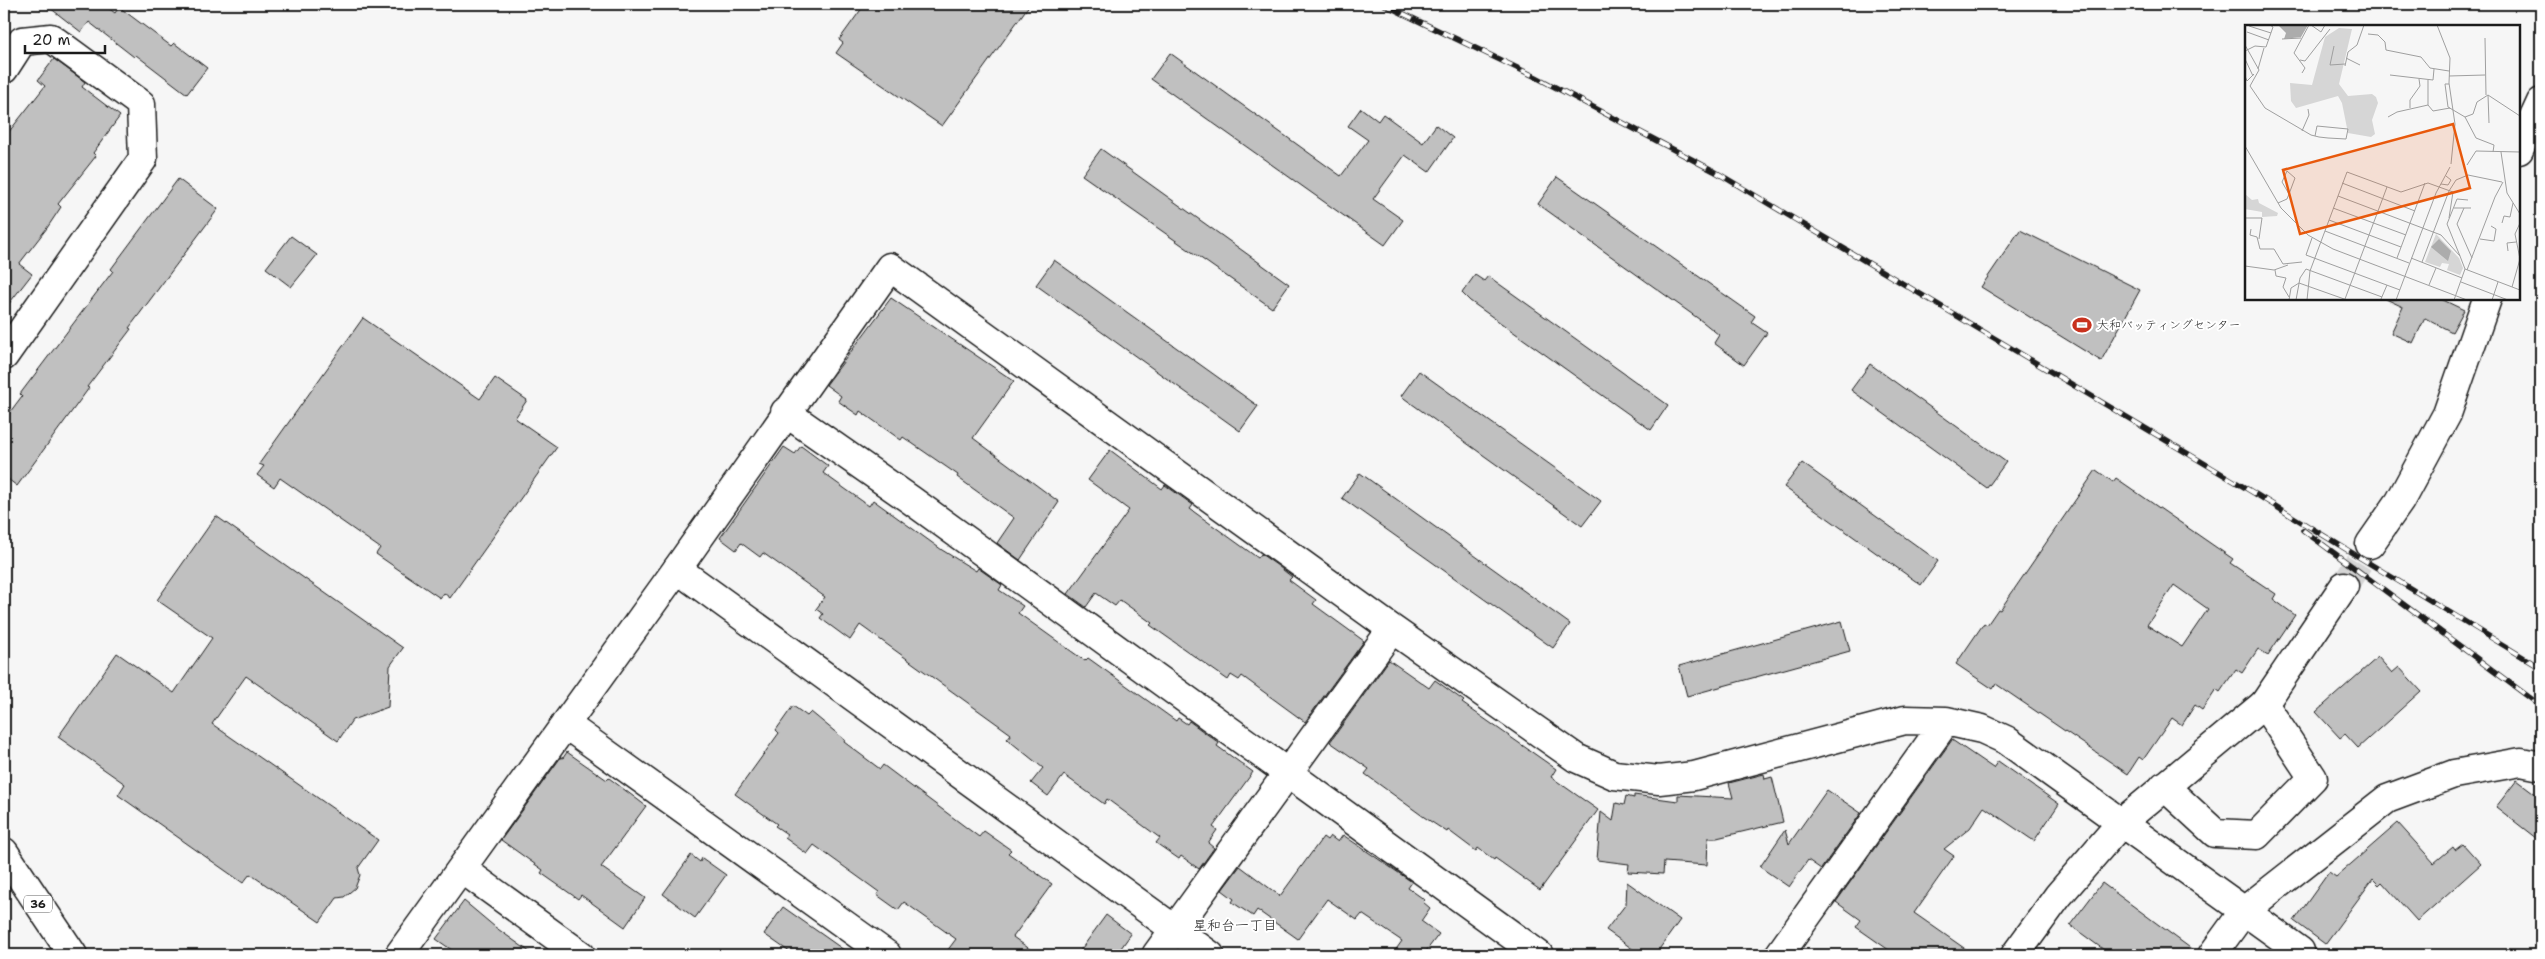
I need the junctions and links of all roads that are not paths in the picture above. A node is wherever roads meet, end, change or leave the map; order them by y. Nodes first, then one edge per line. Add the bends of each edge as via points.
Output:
1 (4, 69) edge
2 (2541, 102) edge
3 (2520, 148) edge
4 (2488, 300) edge
5 (4, 356) edge
6 (785, 412) junction
7 (2370, 544) tunnel mouth
8 (677, 569) junction
9 (2344, 586) tunnel mouth
10 (1392, 629) junction
11 (2264, 704) junction
12 (1946, 721) junction
13 (565, 724) junction
14 (2541, 766) edge
15 (1289, 774) junction
16 (2164, 786) junction
17 (2121, 823) junction
18 (4, 852) edge
19 (462, 869) junction
20 (2244, 911) junction
21 (1174, 930) junction
22 (72, 955) edge
23 (399, 955) edge
24 (580, 955) edge
25 (887, 955) edge
26 (1156, 955) edge
27 (1210, 955) edge
28 (1539, 955) edge
29 (1778, 955) edge
30 (2015, 955) edge
31 (2212, 955) edge
32 (2298, 955) edge

1 - 5 street via 22,41 51,38 140,104 143,159
2 - 3 street
4 - 7 street via 2446,414 2400,501
6 - 8 street
6 - 10 street via 890,267
6 - 15 street
8 - 13 street
8 - 21 street
9 - 11 street
10 - 12 street via 1576,758 1614,776 1659,780 1694,776 1905,720
10 - 15 street
11 - 16 street
11 - 16 street via 2313,778 2257,835 2215,833
12 - 17 street via 1982,729 2006,740
12 - 29 street
13 - 19 street
13 - 25 street
14 - 20 street via 2521,762 2454,774 2387,799
15 - 21 street
15 - 28 street
16 - 17 street
17 - 20 street
17 - 30 street via 2058,896
18 - 22 street, 36
19 - 23 street
19 - 24 street
20 - 31 street
20 - 32 street via 2300,951
21 - 26 street
21 - 27 street

